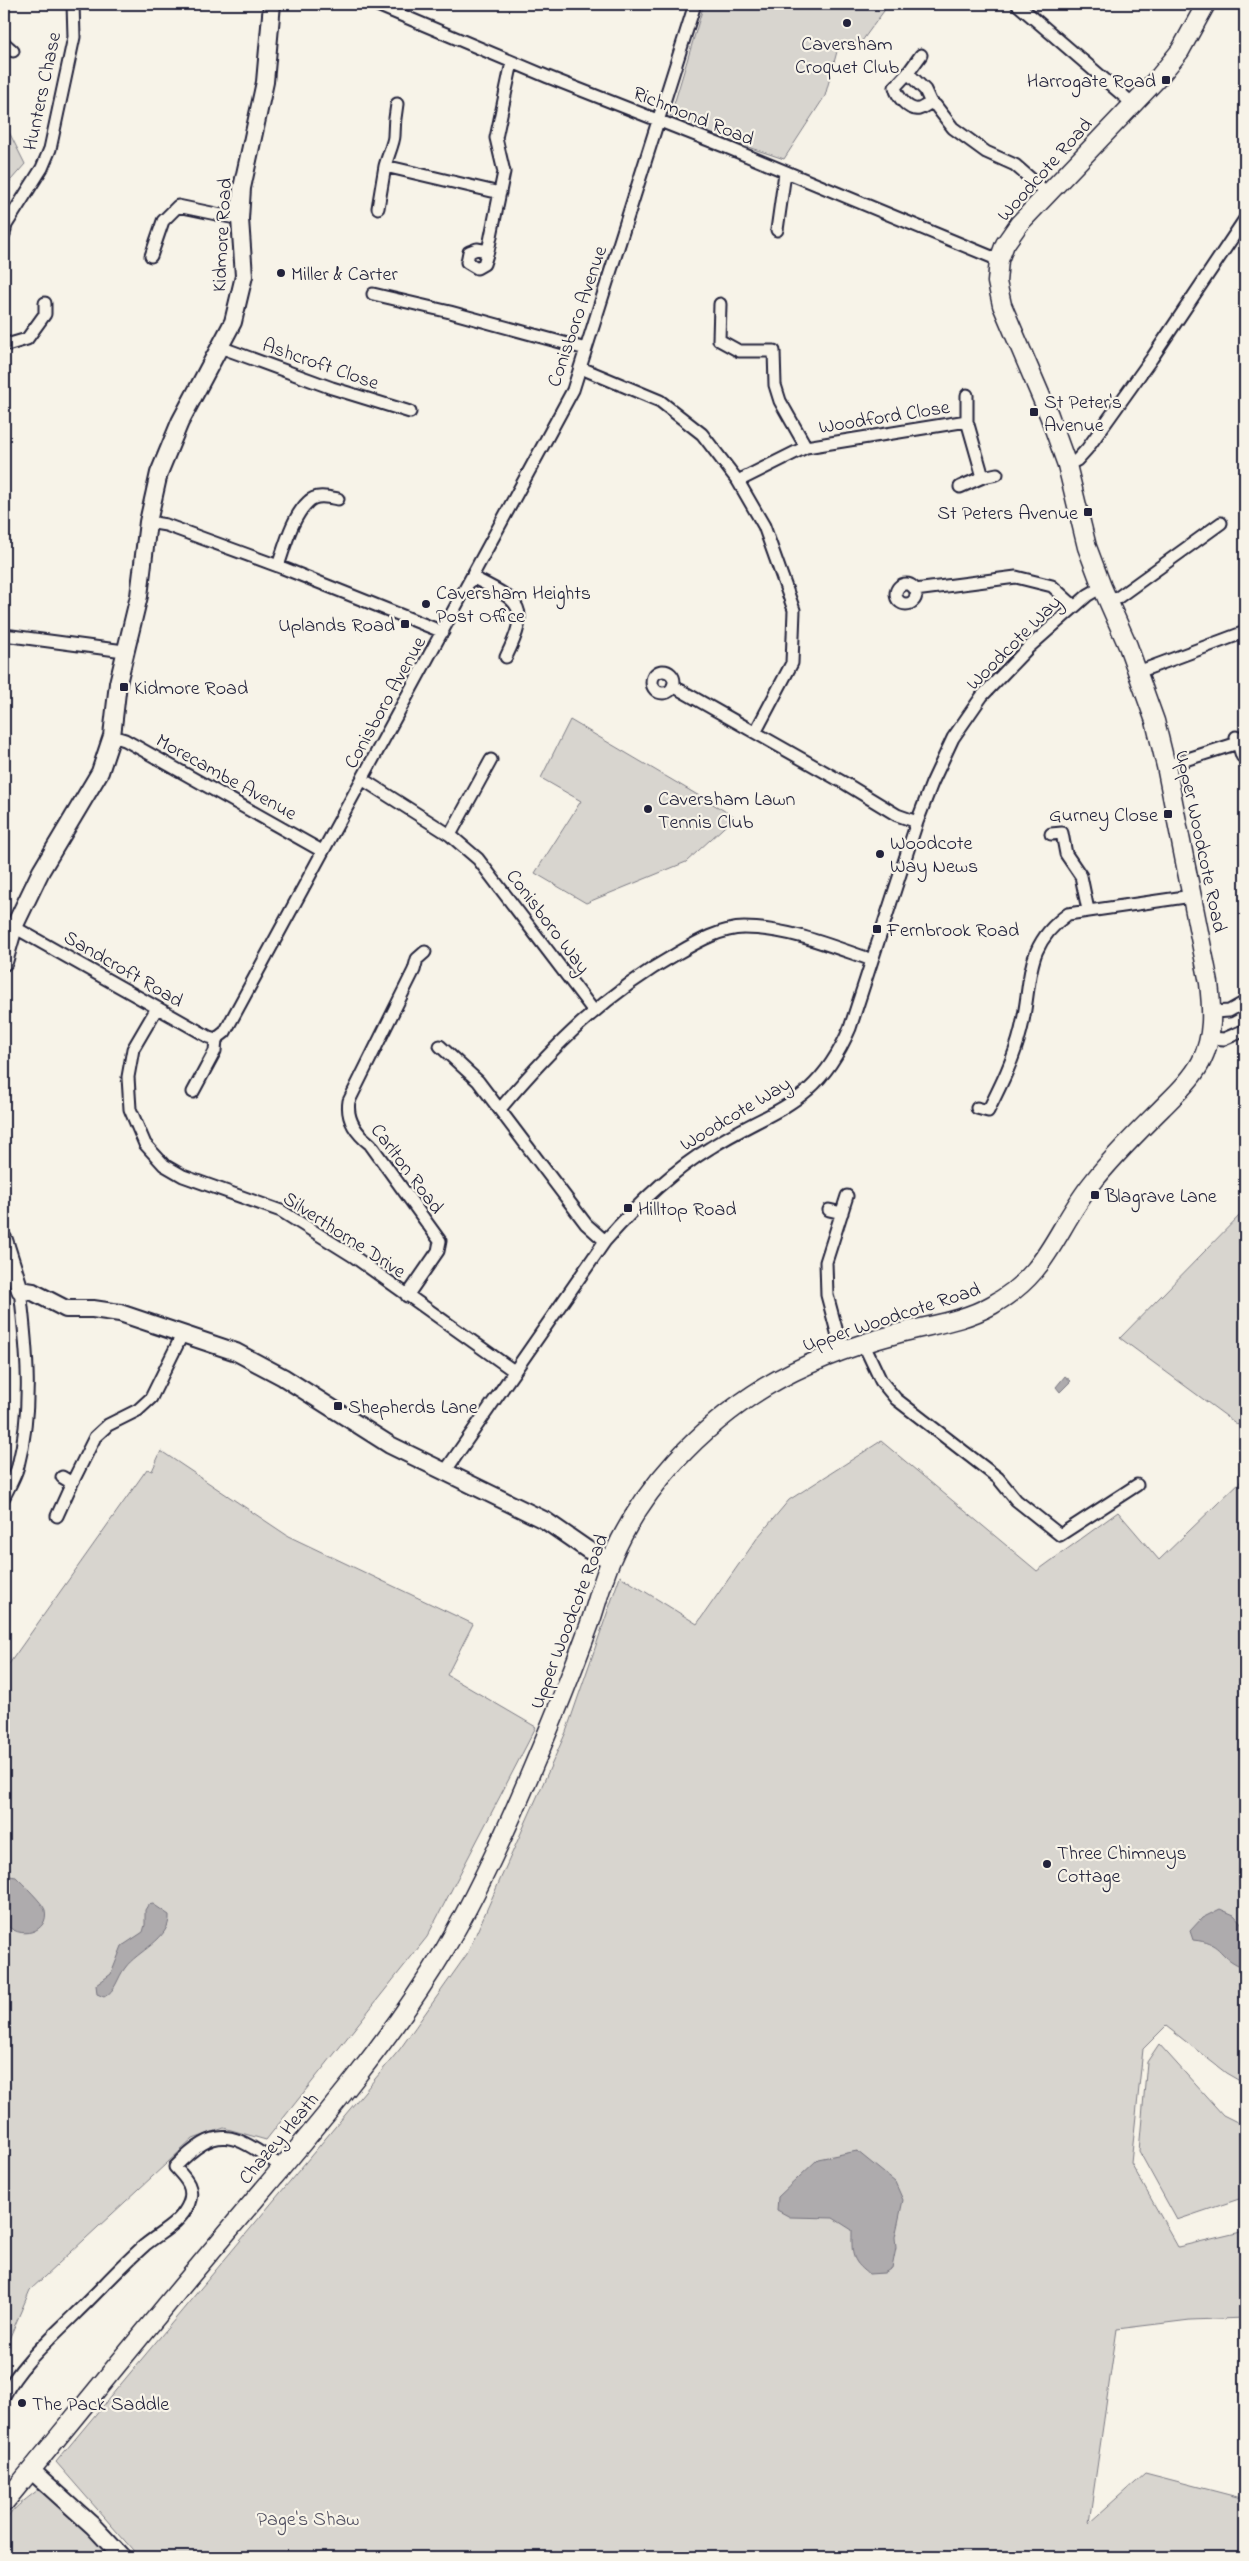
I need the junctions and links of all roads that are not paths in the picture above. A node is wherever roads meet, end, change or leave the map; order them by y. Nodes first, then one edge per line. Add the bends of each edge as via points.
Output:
1 (73, 4) edge
2 (272, 4) edge
3 (375, 4) edge
4 (695, 4) edge
5 (1017, 4) edge
6 (1206, 4) edge
7 (4, 43) edge
8 (13, 51) dead end
9 (921, 55) dead end
10 (512, 62) junction
11 (908, 73) junction
12 (931, 102) junction
13 (397, 104) dead end
14 (1133, 104) junction
15 (658, 121) junction
16 (385, 166) junction
17 (785, 173) junction
18 (1047, 192) junction
19 (500, 193) junction
20 (375, 200) dead end
21 (240, 218) junction
22 (1245, 219) edge
23 (778, 230) dead end
24 (4, 234) edge
25 (488, 252) dead end
26 (151, 256) dead end
27 (999, 260) junction
28 (373, 294) dead end
29 (45, 303) dead end
30 (720, 304) dead end
31 (4, 340) edge
32 (220, 347) junction
33 (586, 349) junction
34 (581, 368) junction
35 (966, 395) dead end
36 (410, 412) dead end
37 (967, 421) junction
38 (806, 447) junction
39 (1067, 465) junction
40 (997, 474) dead end
41 (982, 477) junction
42 (738, 482) junction
43 (960, 487) dead end
44 (338, 499) dead end
45 (148, 522) junction
46 (1221, 523) dead end
47 (278, 566) junction
48 (472, 577) junction
49 (1102, 587) junction
50 (916, 590) dead end
51 (1109, 604) junction
52 (1074, 606) junction
53 (443, 632) junction
54 (1245, 632) edge
55 (4, 635) edge
56 (124, 651) junction
57 (506, 656) dead end
58 (1138, 672) junction
59 (673, 686) dead end
60 (756, 731) junction
61 (112, 736) junction
62 (1242, 756) dead end
63 (491, 760) dead end
64 (1166, 766) junction
65 (362, 778) junction
66 (918, 822) junction
67 (1061, 833) dead end
68 (450, 835) junction
69 (322, 851) junction
70 (1192, 896) junction
71 (1088, 910) junction
72 (14, 927) junction
73 (425, 952) dead end
74 (872, 960) junction
75 (4, 962) edge
76 (1245, 1002) edge
77 (157, 1008) junction
78 (592, 1010) junction
79 (1212, 1012) junction
80 (1245, 1030) edge
81 (1210, 1038) junction
82 (216, 1039) junction
83 (440, 1046) dead end
84 (193, 1092) dead end
85 (500, 1109) junction
86 (987, 1113) dead end
87 (847, 1196) dead end
88 (829, 1210) dead end
89 (842, 1213) junction
90 (605, 1241) junction
91 (4, 1244) edge
92 (20, 1290) junction
93 (407, 1296) junction
94 (183, 1333) junction
95 (864, 1345) junction
96 (842, 1351) junction
97 (514, 1371) junction
98 (444, 1473) junction
99 (1137, 1485) dead end
100 (4, 1497) edge
101 (56, 1516) dead end
102 (611, 1560) junction
103 (534, 1766) joint
104 (282, 2167) junction
105 (4, 2396) edge
106 (31, 2470) junction
107 (4, 2503) edge
108 (122, 2557) edge

1 - 24 street, Hunters Chase via 74,36 50,149 42,168 6,225
2 - 21 street, Kidmore Road via 265,82 242,188
3 - 10 street, Richmond Road
4 - 15 street, Conisboro Avenue
5 - 14 street
6 - 14 main road, Woodcote Road via 1180,51
7 - 8 street
9 - 11 street
10 - 15 street, Richmond Road
10 - 19 street via 496,138 504,172
11 - 12 street via 925,90
11 - 12 street via 895,87 897,96 912,108 919,109
12 - 18 street via 953,128 986,152 1015,165
13 - 16 street via 394,137
14 - 18 main road, Woodcote Road
15 - 17 street, Richmond Road
15 - 33 street, Conisboro Avenue
16 - 19 street
16 - 20 street
17 - 23 street
17 - 27 street, Richmond Road
18 - 27 main road, Woodcote Road via 1010,237
19 - 25 street
21 - 26 street via 178,206 162,221
21 - 32 street, Kidmore Road via 244,276 233,322
22 - 39 street via 1098,434 1077,460
27 - 39 main road, Woodcote Road via 997,282 1002,305
28 - 33 street via 435,310 451,307
29 - 31 street via 45,314 27,339 10,344
30 - 38 street, Woodford Close via 719,340 739,351 774,352 775,385 780,402
32 - 36 street, Ashcroft Close via 332,388
32 - 45 street, Kidmore Road via 180,422 159,472
33 - 34 street, Conisboro Avenue
34 - 42 street via 660,401 702,434
34 - 48 street, Conisboro Avenue via 573,390
35 - 37 street, Woodford Close
37 - 38 street, Woodford Close
37 - 41 street, Woodford Close
38 - 42 street, Woodford Close
39 - 49 main road, Woodcote Road
40 - 41 street
41 - 43 street
42 - 60 street via 764,526 794,610 792,663
44 - 47 street via 324,496 309,501 298,517
45 - 47 street via 166,525
45 - 56 street, Kidmore Road via 139,596
46 - 51 street
47 - 53 street
48 - 53 street, Conisboro Avenue
48 - 57 street via 508,595 517,605 519,631
49 - 51 main road, Upper Woodcote Road
49 - 52 street, Woodcote Way
50 - 52 street via 1016,577 1052,586
51 - 58 main road, Upper Woodcote Road
52 - 66 street, Woodcote Way via 982,696 953,738
53 - 65 street, Conisboro Avenue
54 - 58 street
55 - 56 street
56 - 61 street, Kidmore Road
58 - 64 main road, Upper Woodcote Road
59 - 60 street
60 - 66 street via 897,815
61 - 69 street, Morecambe Avenue via 125,740
61 - 72 street, Kidmore Road via 100,772 41,871
62 - 64 street via 1237,740
63 - 68 street
64 - 70 main road, Upper Woodcote Road
65 - 68 street, Conisboro Way
65 - 69 street, Conisboro Avenue
66 - 74 street, Woodcote Way
67 - 71 street via 1066,854 1081,876
68 - 78 street, Conisboro Way via 473,855
69 - 82 street, Conisboro Avenue via 225,1032
70 - 71 street
70 - 79 main road, Upper Woodcote Road
71 - 86 street via 1068,914 1053,925 1040,942 1033,959 1021,1030 1007,1074
72 - 75 street, Kidmore Road
72 - 77 street, Sandcroft Road
73 - 93 street, Carlton Road via 417,959 347,1110 356,1132 370,1144 440,1241 438,1251
74 - 78 street via 790,933 743,928 704,938 643,972
74 - 90 street, Woodcote Way via 850,1028 838,1055 818,1082 788,1106 710,1147 678,1170 634,1209
76 - 79 street via 1229,1011
77 - 82 street, Sandcroft Road
77 - 93 street, Silverthorne Drive via 133,1049 128,1077 130,1109 145,1144 164,1165 183,1176 281,1211 353,1256
78 - 85 street via 544,1057
79 - 81 main road, Upper Woodcote Road
80 - 81 street via 1224,1039
81 - 95 main road, Upper Woodcote Road via 1199,1066 1093,1182 1076,1204 1043,1264 1023,1284 995,1304 968,1317
82 - 84 street, Conisboro Avenue via 215,1052
83 - 85 street via 478,1081
85 - 90 street via 586,1224
87 - 89 street
88 - 89 street
89 - 96 street via 826,1262 827,1295
90 - 97 street, Woodcote Way
91 - 92 street
92 - 94 street via 33,1292 66,1309 120,1313
92 - 100 street via 26,1341 28,1412 18,1468
93 - 97 street, Silverthorne Drive
94 - 98 street via 244,1356 390,1445
94 - 101 street via 151,1398 95,1437 67,1480
95 - 96 main road, Upper Woodcote Road
95 - 99 street via 881,1381 896,1399 998,1478 1016,1500 1060,1535
96 - 102 main road, Upper Woodcote Road via 802,1367 766,1387 712,1426 665,1474 643,1503
97 - 98 street, Woodcote Way
98 - 102 street via 546,1521 588,1550
102 - 103 main road, Upper Woodcote Road via 589,1626
103 - 104 main road, Chazey Heath via 474,1895 444,1950 356,2077
104 - 105 street via 256,2148 236,2139 220,2137 194,2148 176,2167 191,2189 185,2210 174,2224 147,2244 43,2346
104 - 106 main road, Chazey Heath
106 - 107 main road, Chazey Heath
106 - 108 street

